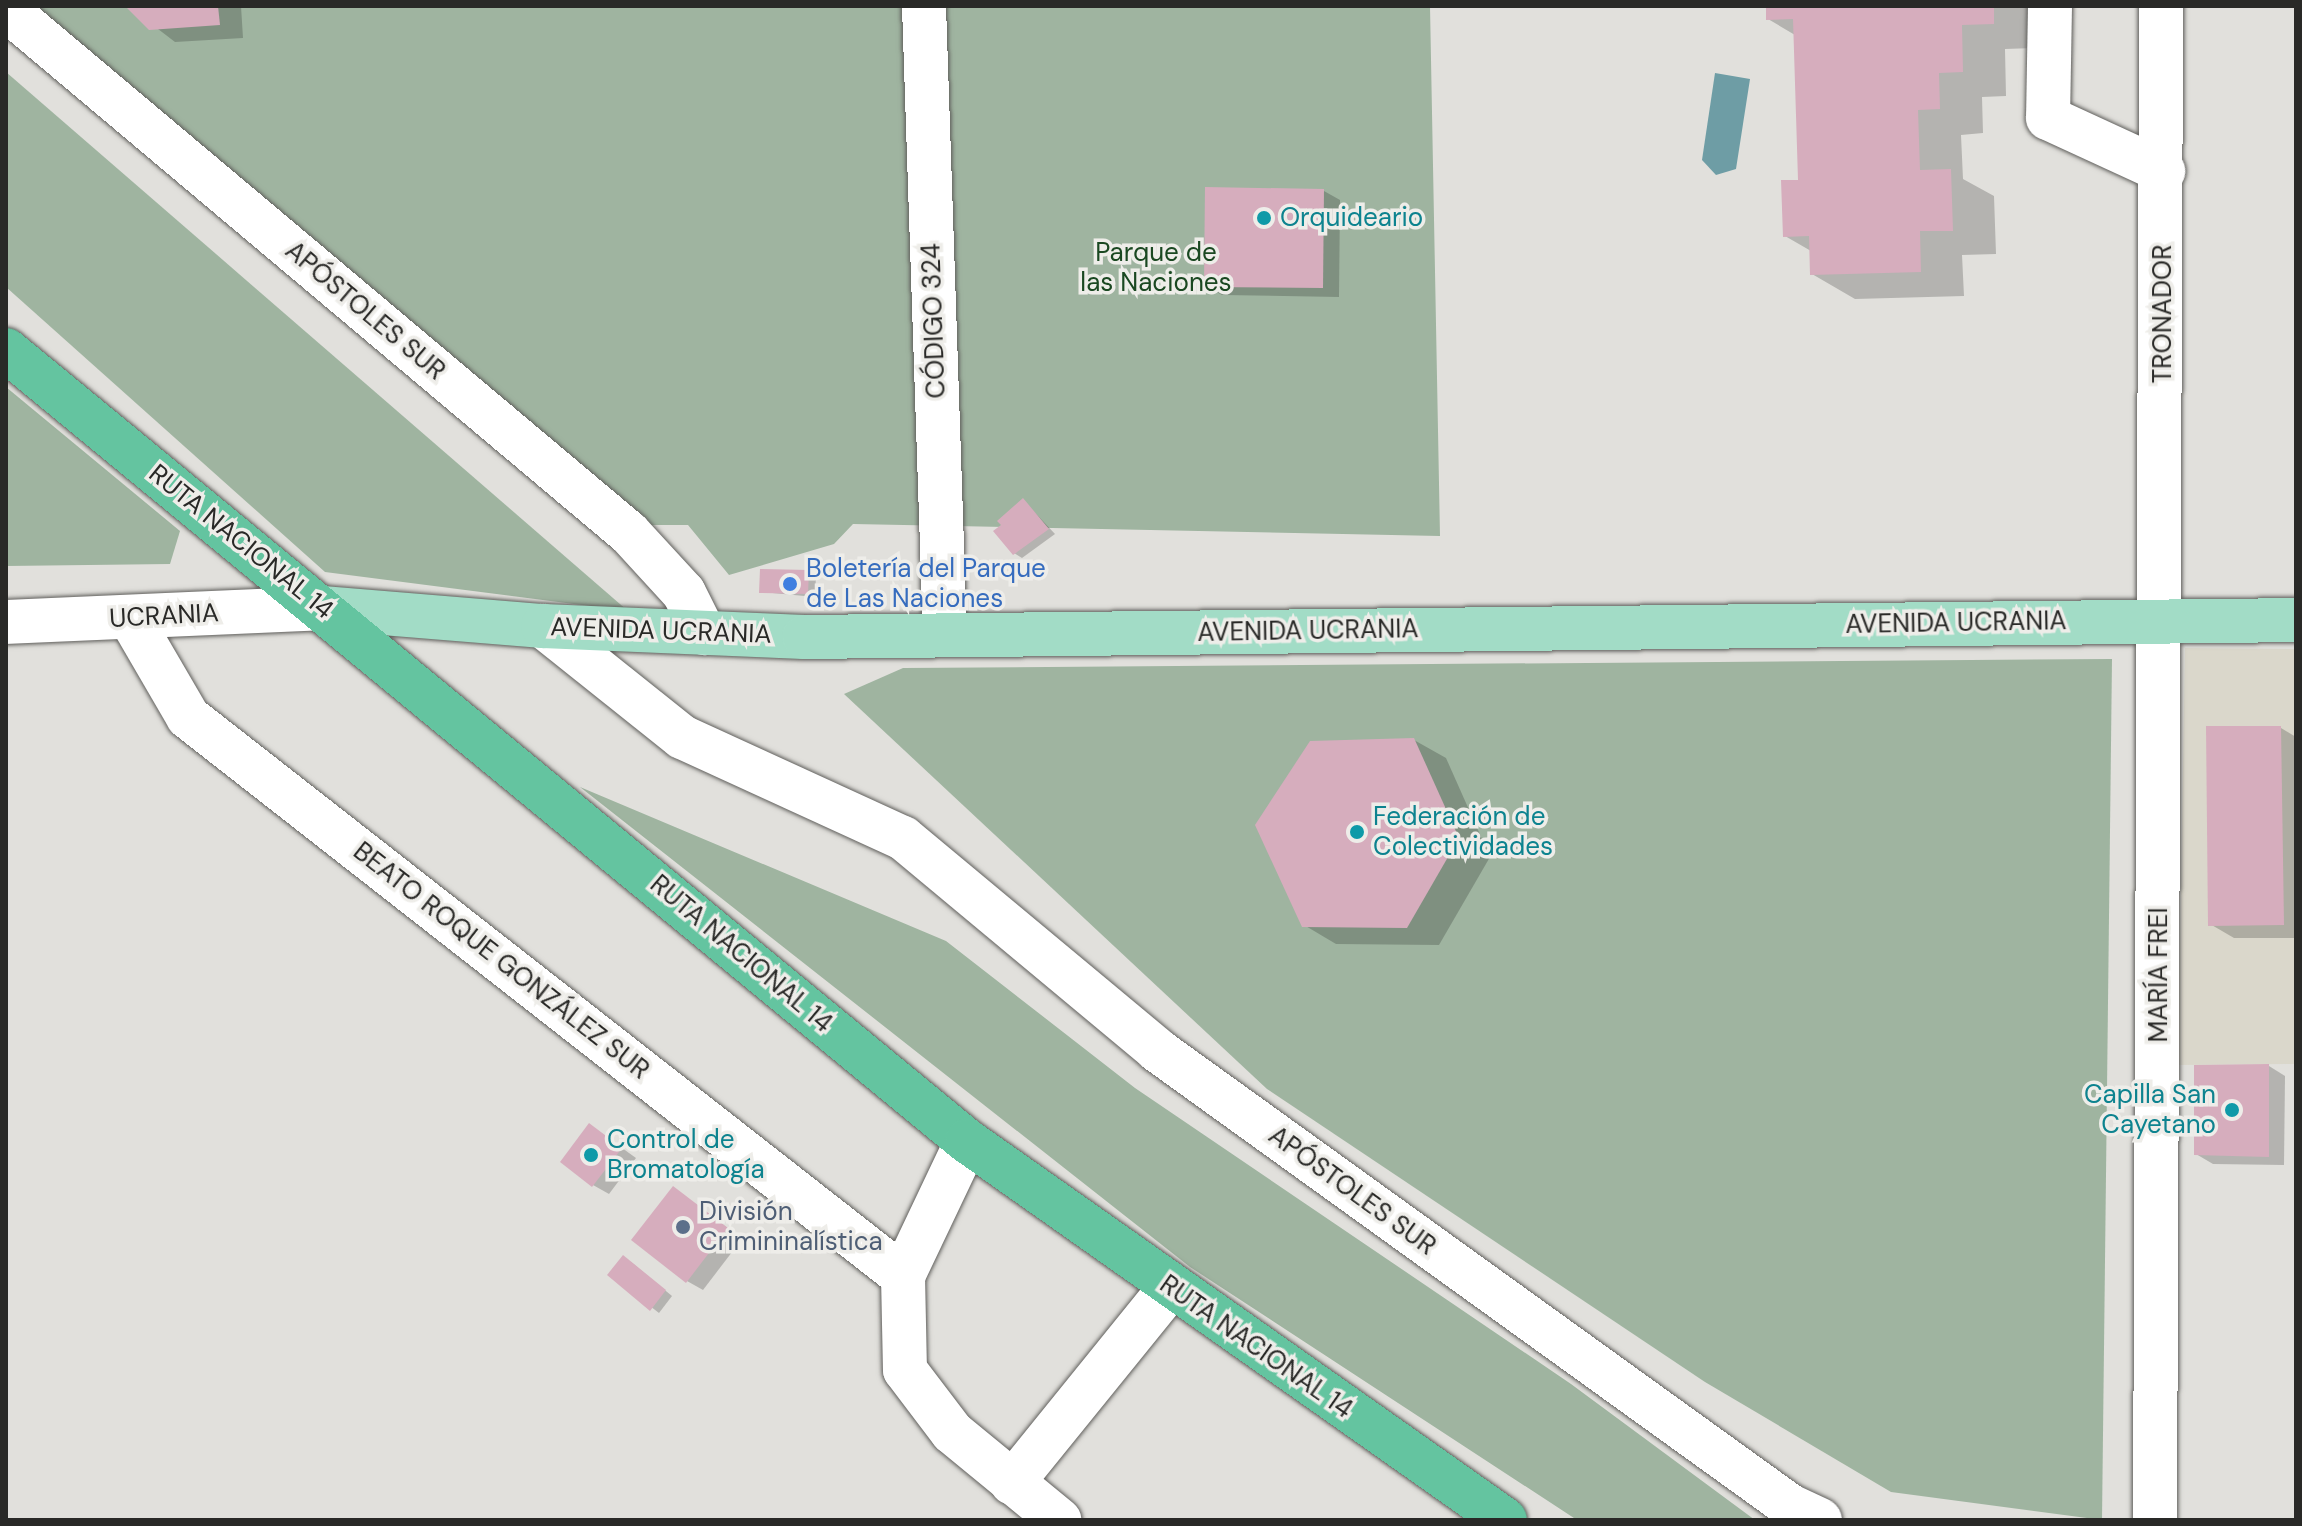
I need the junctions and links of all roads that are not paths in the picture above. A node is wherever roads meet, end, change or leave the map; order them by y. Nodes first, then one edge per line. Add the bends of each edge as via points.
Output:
1 (924, 6) edge
2 (2050, 6) edge
3 (2161, 6) edge
4 (9, 11) edge
5 (2163, 171) junction
6 (6, 350) edge
7 (322, 608) junction
8 (131, 619) junction
9 (2296, 620) edge
10 (2162, 621) junction
11 (6, 622) edge
12 (543, 626) junction
13 (704, 633) junction
14 (945, 635) junction
15 (967, 1141) junction
16 (903, 1276) junction
17 (1170, 1288) junction
18 (1012, 1483) junction
19 (1059, 1520) edge
20 (1505, 1520) edge
21 (1820, 1520) edge
22 (2155, 1520) edge

1 - 14 street, CÓDIGO 324
2 - 5 street via 2048,118
3 - 5 street, TRONADOR
4 - 13 street, APÓSTOLES SUR via 629,533 684,593
5 - 10 street, TRONADOR
6 - 7 highway, RUTA NACIONAL 14
7 - 8 street, UCRANIA
7 - 12 main road, AVENIDA UCRANIA
7 - 15 highway, RUTA NACIONAL 14
8 - 11 street, UCRANIA
8 - 16 street, BEATO ROQUE GONZÁLEZ SUR via 188,717
9 - 10 main road, AVENIDA UCRANIA
10 - 14 main road, AVENIDA UCRANIA
10 - 22 street, MARÍA FREI
12 - 13 main road, AVENIDA UCRANIA
12 - 21 street, APÓSTOLES SUR via 682,737 903,838 1157,1050 1790,1506
13 - 14 main road, AVENIDA UCRANIA
15 - 16 street
15 - 17 highway, RUTA NACIONAL 14
16 - 18 street via 905,1370 952,1432
17 - 18 street
17 - 20 highway, RUTA NACIONAL 14
18 - 19 street

